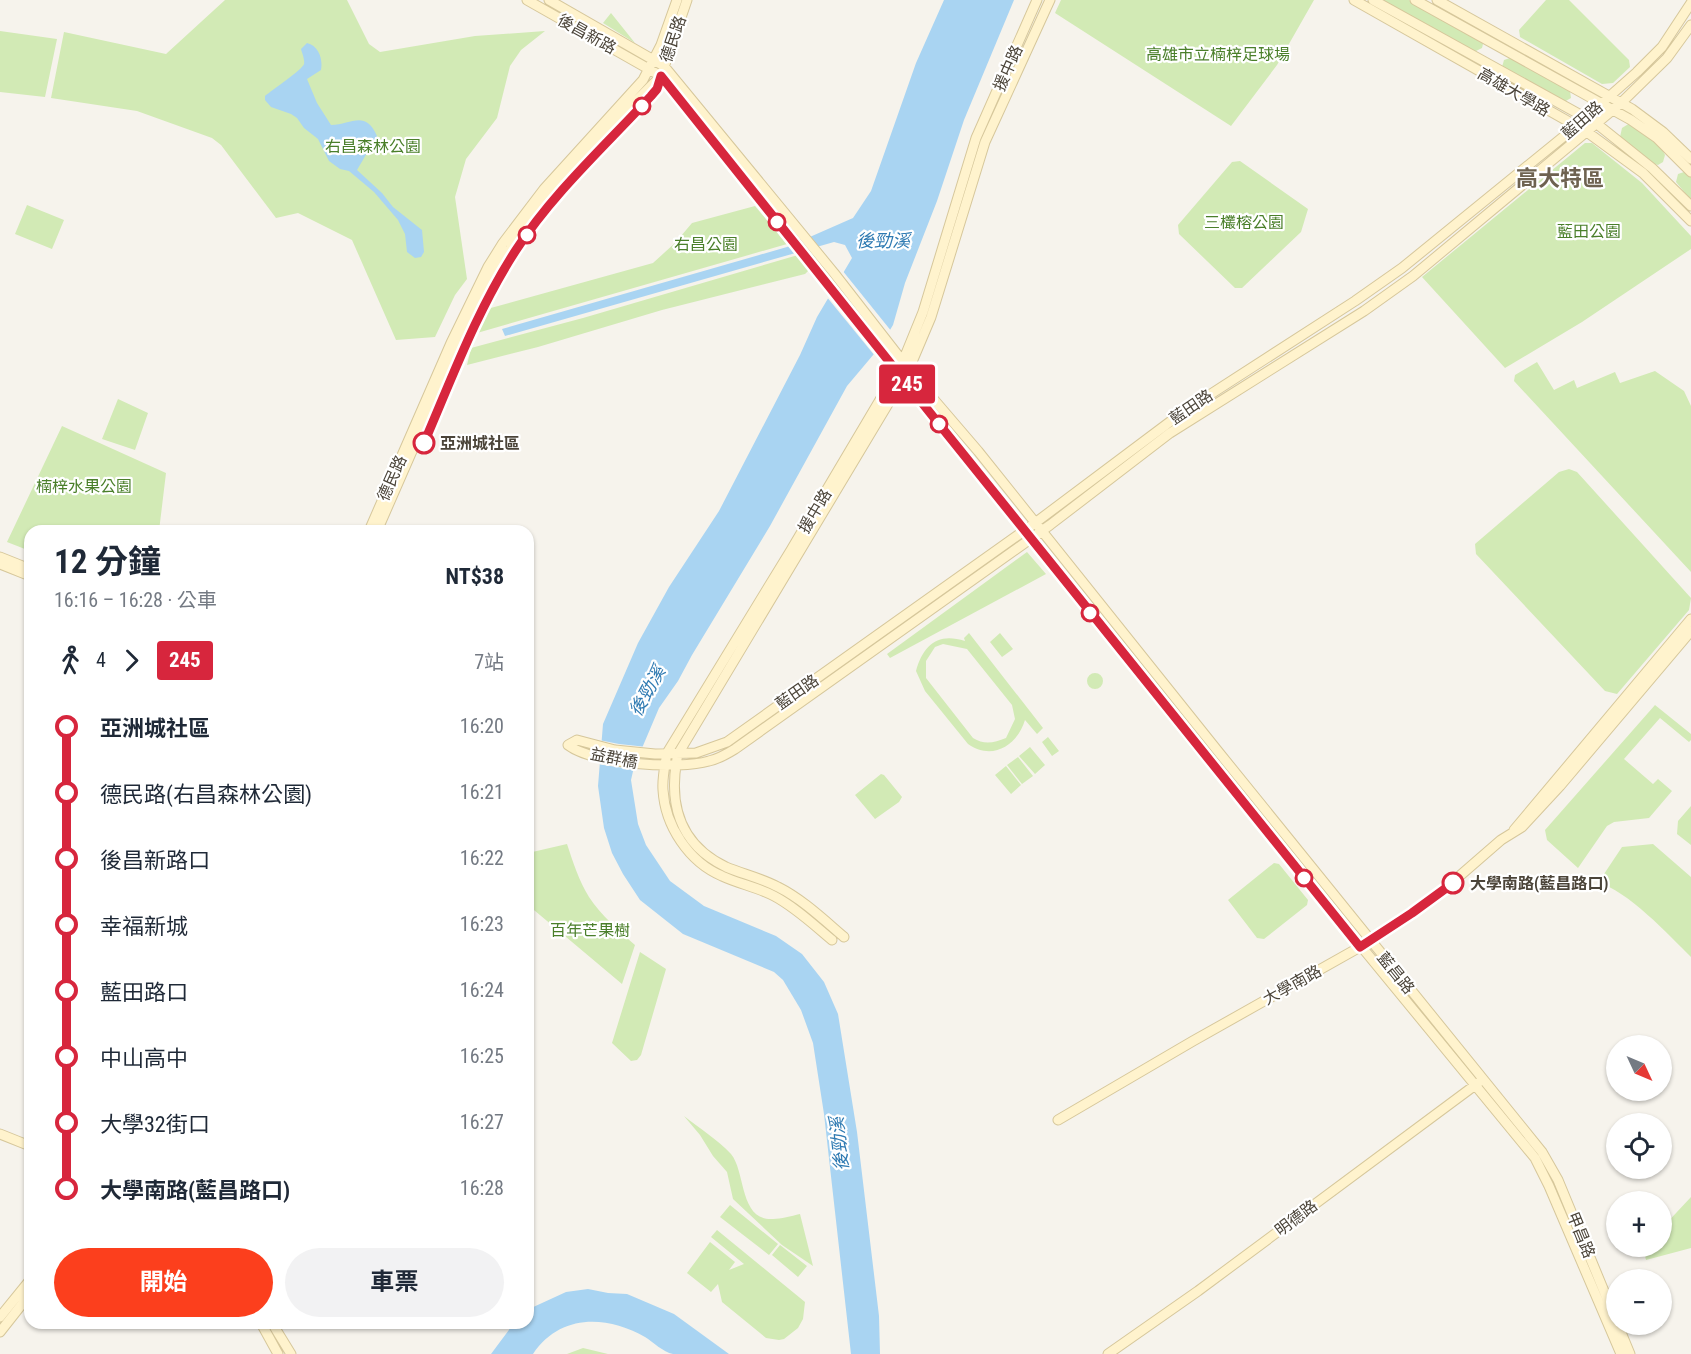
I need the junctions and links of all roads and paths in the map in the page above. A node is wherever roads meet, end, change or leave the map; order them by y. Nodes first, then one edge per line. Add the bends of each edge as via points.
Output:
1 (527, 0) edge
2 (549, 0) edge
3 (677, 0) edge
4 (687, 0) edge
5 (1037, 0) edge
6 (1050, 0) edge
7 (1354, 0) edge
8 (1373, 0) edge
9 (1415, 0) edge
10 (1437, 0) edge
11 (1691, 3) edge
12 (1691, 25) edge
13 (655, 60) junction
14 (664, 66) junction
15 (648, 68) junction
16 (661, 76) junction
17 (1610, 97) junction
18 (1621, 103) junction
19 (1602, 104) junction
20 (1612, 111) junction
21 (1586, 118) junction
22 (1596, 124) junction
23 (1577, 126) junction
24 (1587, 132) junction
25 (1691, 159) edge
26 (1691, 172) edge
27 (762, 185) junction
28 (751, 188) junction
29 (1691, 206) edge
30 (1691, 220) edge
31 (906, 365) junction
32 (900, 375) junction
33 (372, 525) edge
34 (379, 525) edge
35 (1038, 527) junction
36 (1027, 535) junction
37 (0, 557) edge
38 (0, 564) edge
39 (24, 567) edge
40 (24, 574) edge
41 (1691, 619) edge
42 (1691, 631) edge
43 (667, 753) junction
44 (655, 754) joint
45 (678, 754) junction
46 (665, 764) junction
47 (654, 765) joint
48 (676, 765) junction
49 (1512, 832) junction
50 (844, 937) dead end
51 (832, 940) dead end
52 (1370, 941) junction
53 (1360, 947) junction
54 (1478, 1083) junction
55 (1058, 1120) dead end
56 (0, 1134) edge
57 (24, 1144) edge
58 (1538, 1155) junction
59 (24, 1287) edge
60 (24, 1302) edge
61 (0, 1317) edge
62 (264, 1329) edge
63 (276, 1329) edge
64 (0, 1332) edge
65 (278, 1354) edge
66 (291, 1354) edge
67 (1108, 1354) edge
68 (1621, 1354) edge
69 (1630, 1354) edge

1 - 15 street, 後昌新路
2 - 13 street, 後昌新路
3 - 13 street, 德民路
4 - 14 street, 德民路
5 - 31 street, 援中路 via 976,138
6 - 31 street, 援中路 via 985,142 931,317
7 - 23 street, 高雄大學路
8 - 21 street, 高雄大學路
9 - 19 street, 高雄大學路
10 - 17 street
11 - 17 street, 藍田路 via 1662,47
12 - 18 street, 藍田路 via 1667,58
13 - 14 street
13 - 15 street, 德民路
14 - 16 street, 德民路
14 - 27 street
15 - 16 street
15 - 33 street, 德民路 via 643,80 538,196 488,267
16 - 28 street
16 - 34 street, 德民路 via 548,194 501,261 476,305
17 - 18 street
17 - 19 street, 藍田路
18 - 20 street, 藍田路
18 - 25 street via 1663,132
19 - 20 street, 高雄大學路
19 - 21 street, 藍田路
20 - 22 street, 藍田路
20 - 26 street, 高雄大學路 via 1657,138
21 - 22 street, 高雄大學路
21 - 23 street, 藍田路
22 - 24 street, 藍田路
22 - 29 street, 高雄大學路 via 1652,168
23 - 24 street, 高雄大學路
23 - 35 street, 藍田路 via 1402,268 1187,409
24 - 30 street, 高雄大學路 via 1636,168
24 - 35 street, 藍田路 via 1364,311 1189,419
27 - 28 street
27 - 31 street, 藍昌路
28 - 32 street, 藍昌路
31 - 32 street, 援中路
31 - 35 street, 藍昌路
32 - 36 street, 藍昌路
32 - 43 street, 援中路
32 - 45 street, 援中路
35 - 36 street, 藍田路
35 - 52 street, 藍昌路
36 - 45 street, 藍田路 via 727,742 696,753
36 - 48 street, 藍田路 via 735,749 710,761
36 - 53 street, 藍昌路
37 - 39 street
38 - 40 street
41 - 49 street, 大學南路
42 - 49 street, 大學南路 via 1560,786 1522,827
43 - 44 street, 藍田路
43 - 45 street, 藍田路
43 - 46 street, 援中路
44 - 47 street, 益群橋 via 576,745 607,759
45 - 48 street, 援中路
46 - 47 street, 藍田路
46 - 48 street, 藍田路
46 - 51 street, 援中路 via 665,807 672,827 696,859 722,876 785,902
48 - 50 street, 援中路 via 675,806 681,822 703,852 793,896
49 - 52 street, 大學南路 via 1440,893
52 - 53 street, 大學南路
52 - 54 street, 藍昌路
53 - 54 street, 藍昌路
53 - 55 street, 大學南路
54 - 58 street, 藍昌路
54 - 67 street, 明德路
56 - 57 street
58 - 68 street, 甲昌路
58 - 69 street, 甲昌路 via 1558,1180
59 - 61 street
60 - 64 street
62 - 65 street
63 - 66 street

